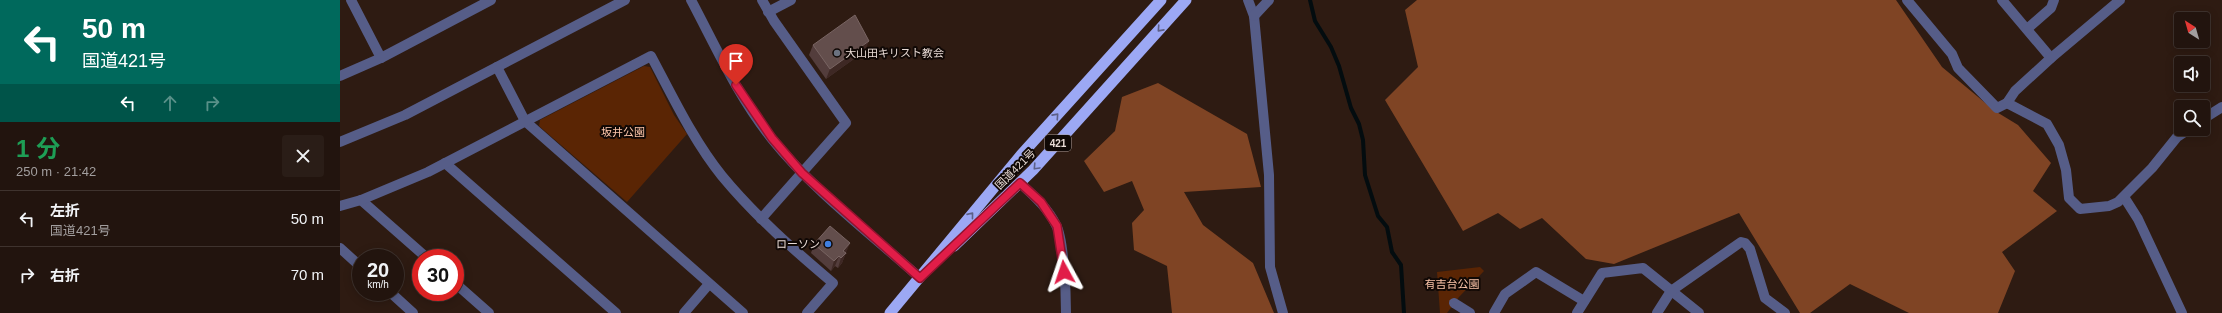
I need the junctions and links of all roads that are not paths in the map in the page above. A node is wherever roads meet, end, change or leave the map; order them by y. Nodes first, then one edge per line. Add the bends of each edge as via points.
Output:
1 (351, 0) edge
2 (491, 0) edge
3 (625, 0) edge
4 (691, 0) edge
5 (762, 0) edge
6 (791, 0) edge
7 (1160, 0) edge
8 (1186, 0) edge
9 (1248, 0) edge
10 (1269, 0) edge
11 (1907, 0) edge
12 (2002, 0) edge
13 (2054, 0) edge
14 (2120, 0) edge
15 (768, 12) junction
16 (1254, 16) junction
17 (2027, 29) junction
18 (381, 58) junction
19 (2051, 58) junction
20 (497, 67) junction
21 (340, 76) edge
22 (2006, 103) junction
23 (2222, 107) edge
24 (2210, 115) edge
25 (525, 121) junction
26 (2178, 136) edge
27 (340, 142) edge
28 (445, 163) junction
29 (802, 173) junction
30 (1020, 183) junction
31 (2124, 197) junction
32 (361, 200) junction
33 (340, 206) edge
34 (761, 218) junction
35 (340, 248) edge
36 (417, 249) edge
37 (352, 259) edge
38 (920, 278) junction
39 (710, 284) junction
40 (464, 291) edge
41 (1671, 291) junction
42 (400, 301) edge
43 (1584, 301) junction
44 (1454, 303) dead end
45 (414, 313) edge
46 (489, 313) edge
47 (616, 313) edge
48 (684, 313) edge
49 (743, 313) edge
50 (807, 313) edge
51 (890, 313) edge
52 (1066, 313) edge
53 (1283, 313) edge
54 (1470, 313) edge
55 (1494, 313) edge
56 (1577, 313) edge
57 (1657, 313) edge
58 (1699, 313) edge
59 (1785, 313) edge
60 (2182, 313) edge

1 - 18 street
2 - 18 street
3 - 20 street
4 - 29 street via 749,106
5 - 15 street
6 - 15 street
38 -> 7 highway, 国道421号 / 421 via 1020,156
8 -> 30 highway, 国道421号 / 421
9 - 16 street
10 - 16 street
11 - 22 street via 1952,54 1958,68 1997,108
12 - 17 street
13 - 17 street via 2051,8
14 - 19 street
15 - 29 street via 846,123
16 - 53 street via 1268,175 1270,267
17 - 19 street
18 - 21 street
19 - 22 street via 2015,91
20 - 25 street
20 - 27 street via 405,115
22 - 31 street via 2047,124 2059,145 2066,170 2069,198 2073,204 2080,209 2090,209 2109,206
23 - 24 street
25 - 28 street
25 - 34 street via 651,56 712,162
25 - 39 street
26 - 31 street
28 - 32 street
28 - 47 street
29 - 34 street
29 - 38 street
30 - 38 highway, 国道421号 / 421
30 - 52 street via 1041,202 1057,226 1063,256
31 - 60 street via 2138,218
32 - 33 street
32 - 36 street
34 - 50 street via 778,237 833,283
35 - 37 street
38 - 51 highway, 国道421号 / 421
39 - 48 street
39 - 49 street
40 - 46 street
41 - 43 street via 1643,268 1602,273
41 - 57 street
41 - 58 street
41 - 59 street via 1741,242 1750,249 1765,298
42 - 45 street
43 - 55 street via 1536,272 1505,294
43 - 56 street
44 - 54 street

